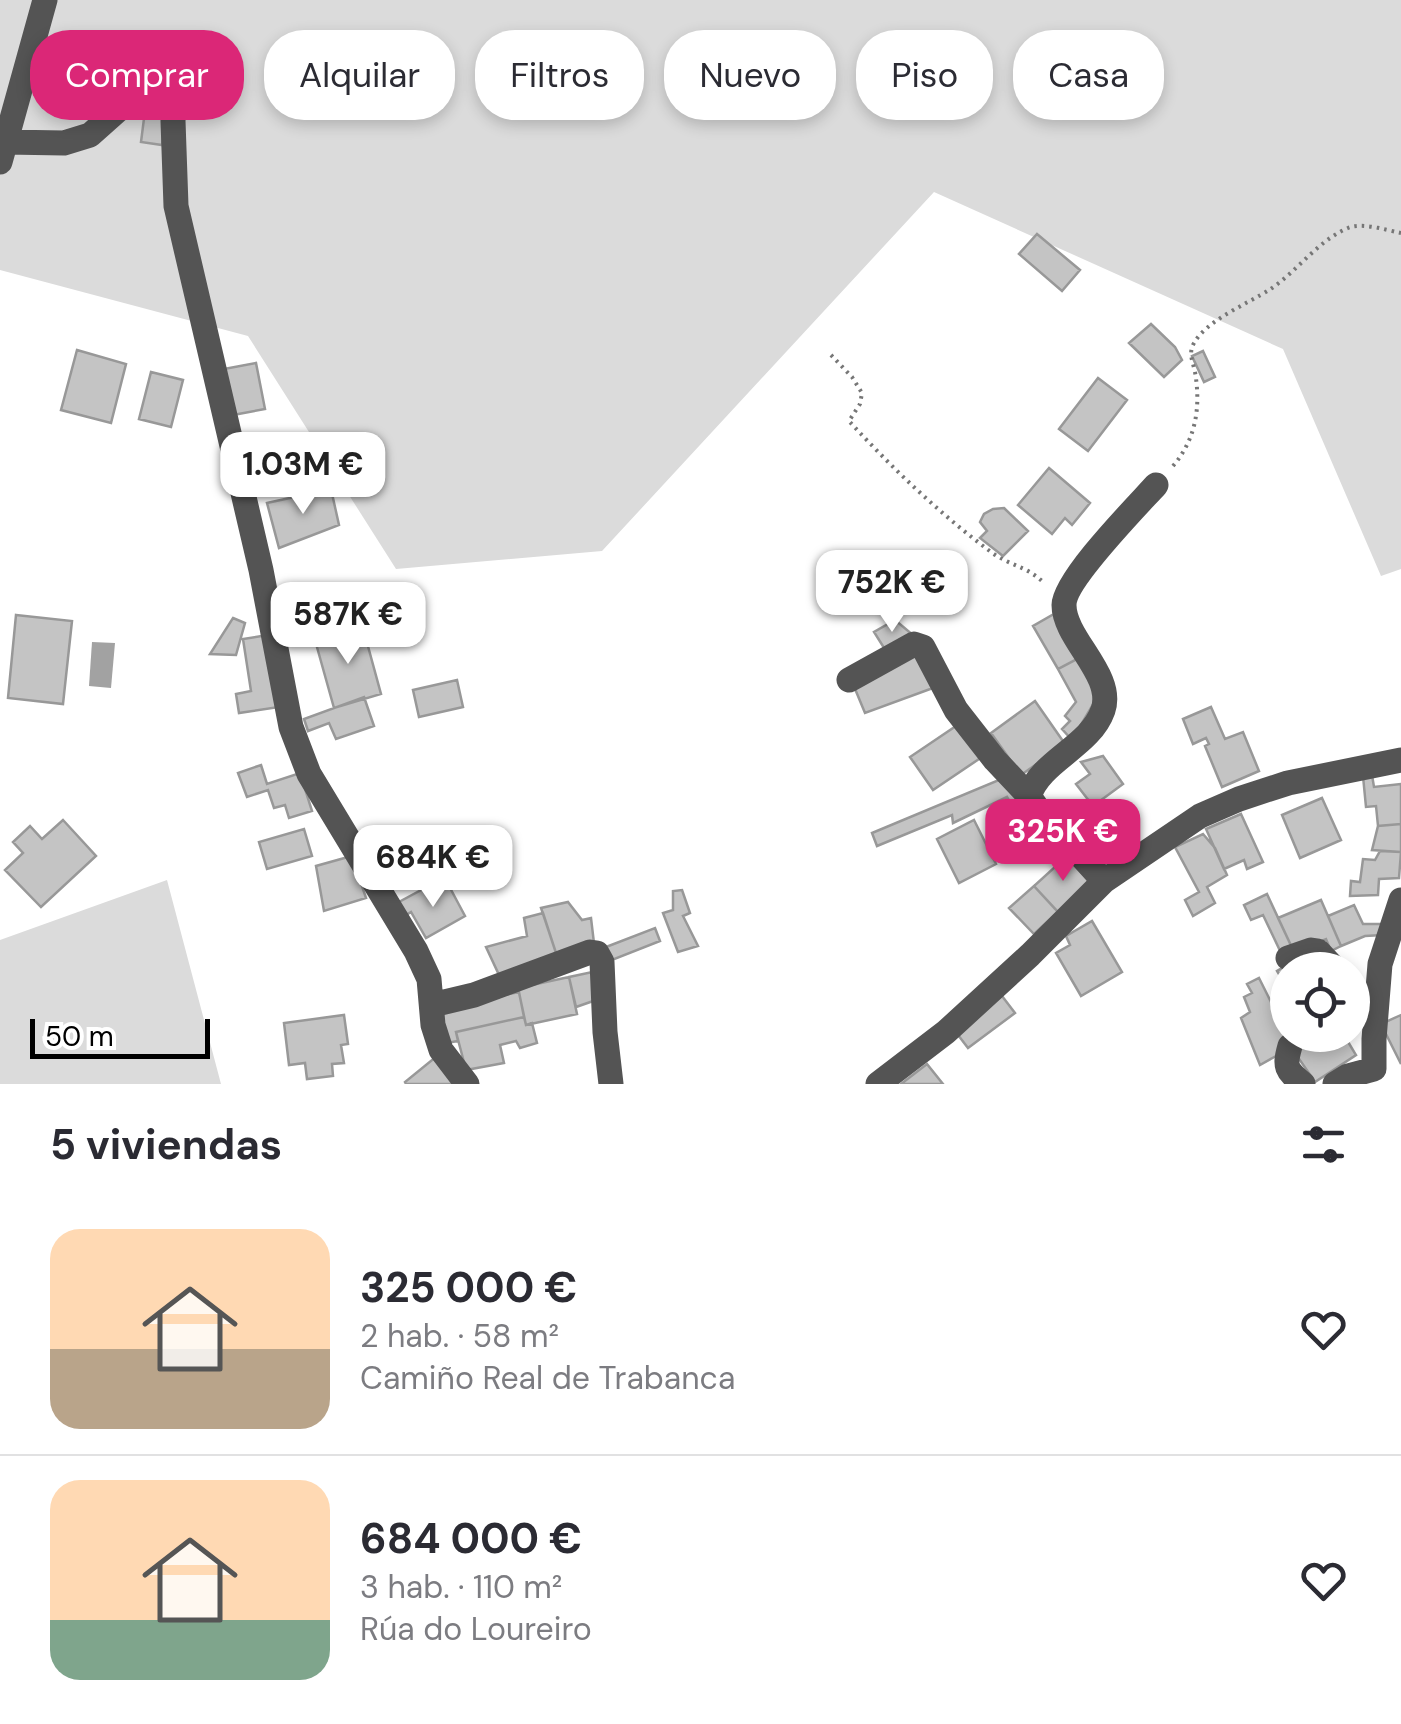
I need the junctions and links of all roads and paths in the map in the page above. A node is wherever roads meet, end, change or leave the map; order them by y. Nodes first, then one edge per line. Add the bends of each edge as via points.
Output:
1 (45, 0) edge
2 (3, 152) edge
3 (1401, 233) edge
4 (831, 355) dead end
5 (1156, 485) joint
6 (1064, 606) junction
7 (849, 680) dead end
8 (1401, 760) edge
9 (1029, 796) junction
10 (1104, 881) junction
11 (1401, 900) edge
12 (1396, 940) edge
13 (1370, 1004) edge
14 (432, 1005) junction
15 (1376, 1007) junction
16 (1288, 1052) edge
17 (1382, 1079) edge
18 (466, 1084) edge
19 (611, 1084) edge
20 (878, 1084) edge
21 (1303, 1084) edge
22 (1335, 1084) edge

1 - 2 street
2 - 14 street via 90,135 154,78 168,76 175,90 176,206 291,728 309,774 416,951
3 - 5 path via 1352,226 1195,340 1194,432
4 - 6 path via 862,393 848,421 860,434 958,527 997,556 1032,570
5 - 6 street via 1080,571
6 - 9 street via 1106,694 1087,734 1033,784
7 - 9 street via 914,644 924,647 956,710
8 - 10 street via 1239,800 1200,816
9 - 10 street
10 - 20 street via 946,1032
11 - 12 street
12 - 15 street via 1380,964
13 - 15 street
14 - 18 street via 441,1050
14 - 19 street via 596,954 602,962
15 - 17 street
16 - 21 street via 1287,1069
17 - 22 street via 1348,1076

